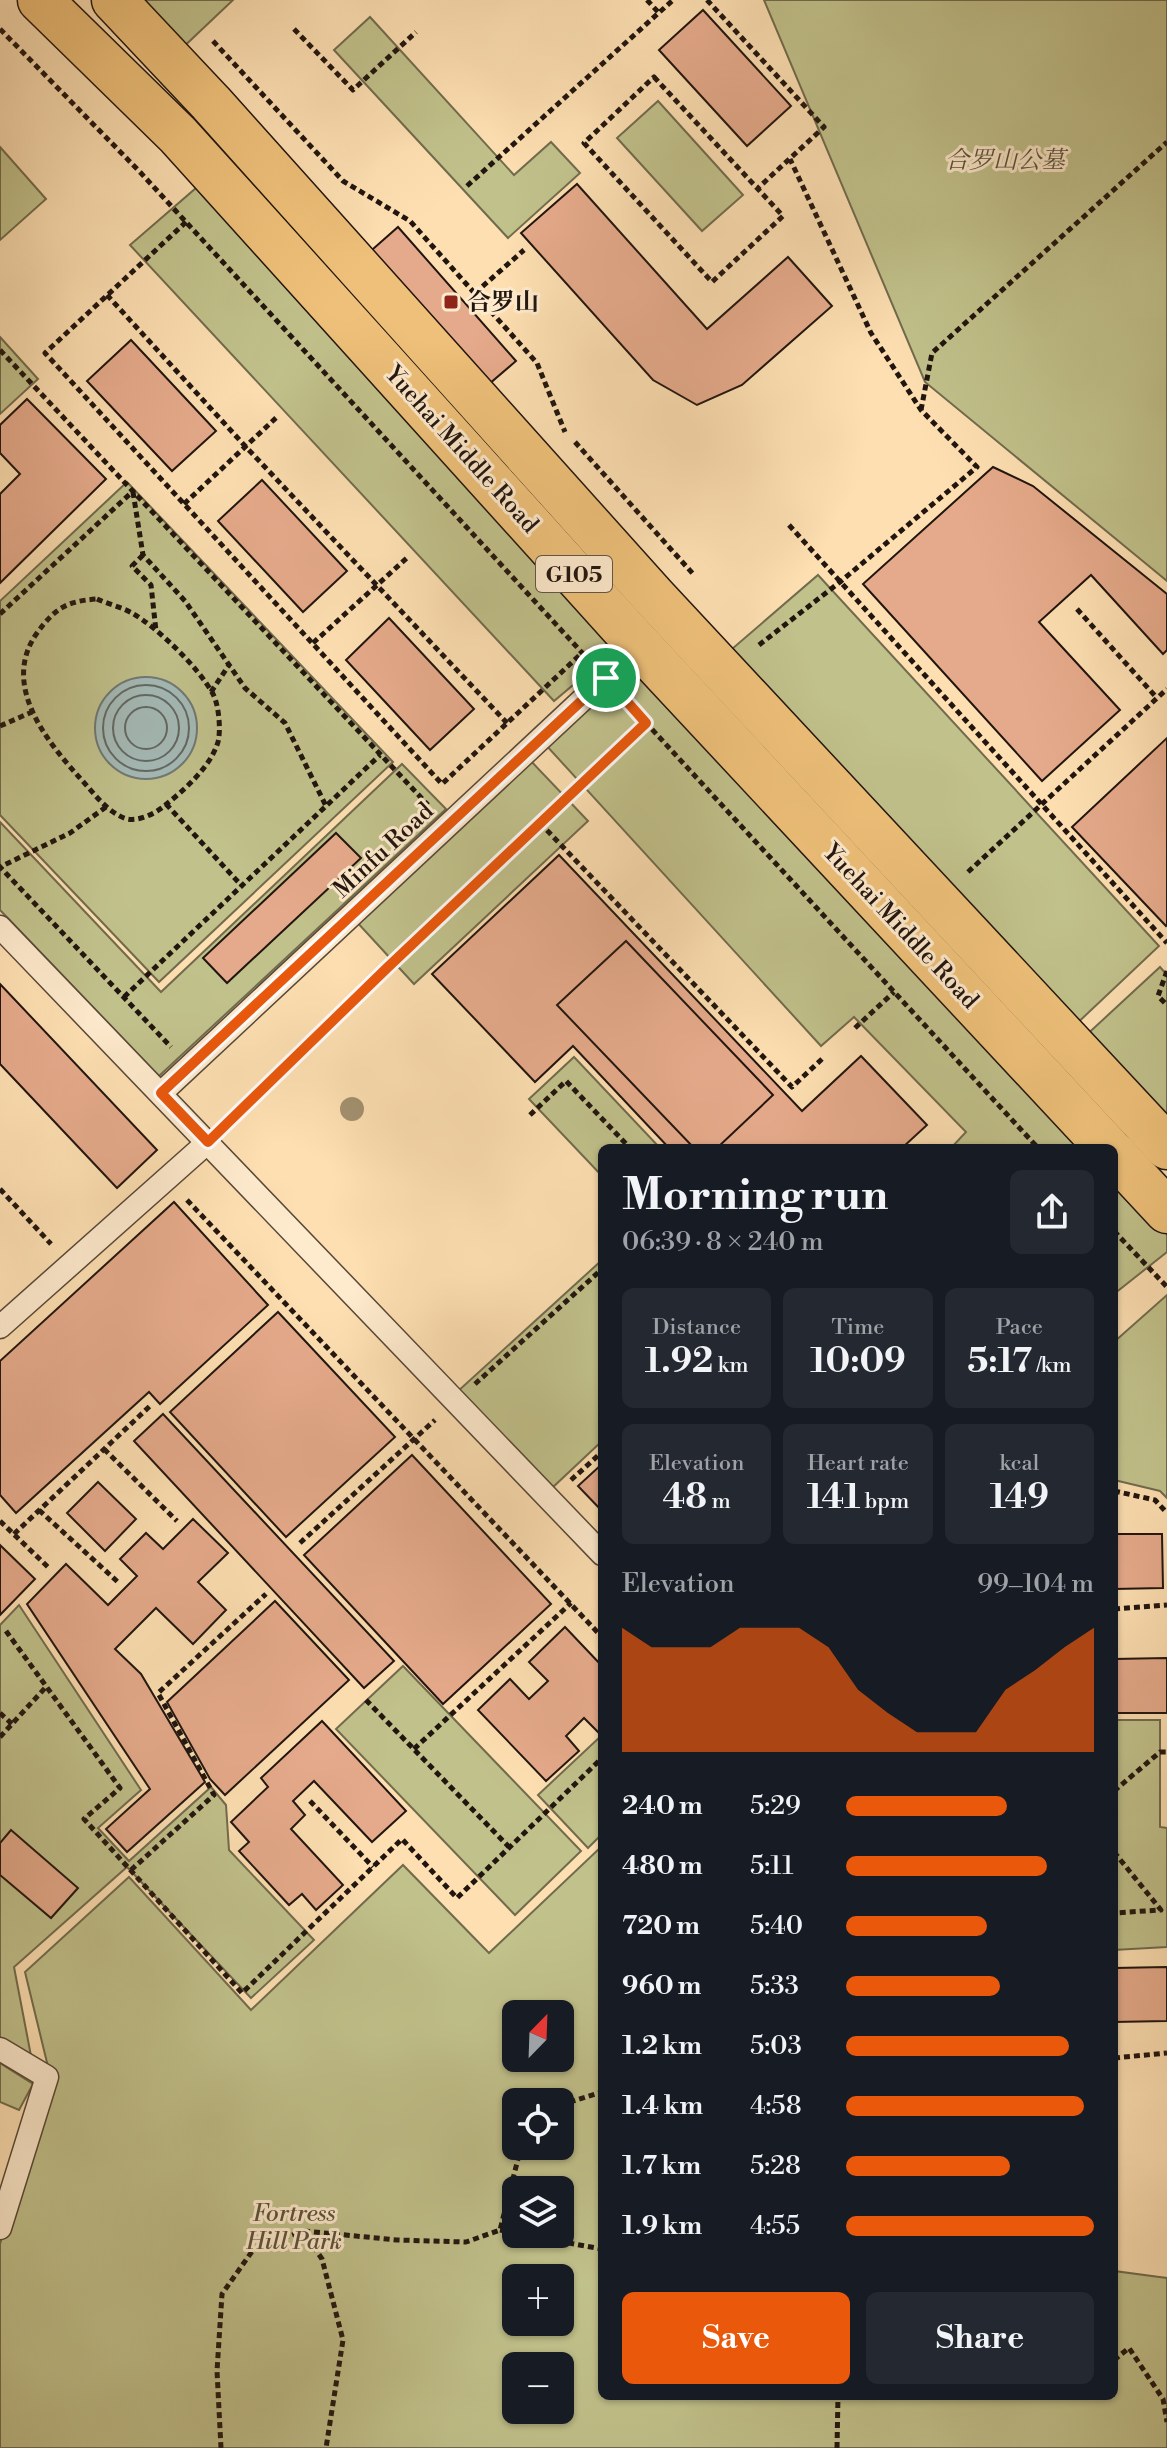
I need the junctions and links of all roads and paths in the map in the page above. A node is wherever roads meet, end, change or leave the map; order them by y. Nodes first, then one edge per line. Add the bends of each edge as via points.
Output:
1 (40, 0) edge
2 (114, 0) edge
3 (647, 0) edge
4 (673, 0) edge
5 (707, 0) edge
6 (659, 13) junction
7 (0, 29) edge
8 (294, 29) dead end
9 (204, 31) dead end
10 (416, 32) dead end
11 (1167, 142) edge
12 (790, 159) junction
13 (467, 186) dead end
14 (758, 189) junction
15 (186, 222) junction
16 (524, 250) dead end
17 (475, 293) junction
18 (107, 295) junction
19 (0, 350) edge
20 (921, 410) junction
21 (278, 416) dead end
22 (246, 447) junction
23 (133, 491) junction
24 (184, 504) junction
25 (789, 525) dead end
26 (143, 555) junction
27 (408, 557) dead end
28 (698, 579) dead end
29 (840, 582) junction
30 (378, 585) junction
31 (1077, 609) dead end
32 (0, 614) edge
33 (156, 632) junction
34 (749, 634) dead end
35 (313, 643) junction
36 (759, 645) junction
37 (640, 646) junction
38 (582, 653) junction
39 (770, 657) dead end
40 (229, 665) junction
41 (606, 678) junction
42 (1167, 689) edge
43 (211, 692) junction
44 (1158, 698) junction
45 (32, 712) junction
46 (507, 723) junction
47 (646, 723) junction
48 (0, 726) edge
49 (380, 755) junction
50 (166, 804) junction
51 (1042, 805) junction
52 (326, 806) junction
53 (106, 807) junction
54 (429, 807) dead end
55 (540, 823) junction
56 (957, 860) dead end
57 (968, 872) junction
58 (978, 883) dead end
59 (241, 885) junction
60 (0, 927) edge
61 (1167, 943) edge
62 (1167, 971) edge
63 (894, 992) junction
64 (124, 997) junction
65 (1167, 1005) edge
66 (855, 1028) dead end
67 (173, 1050) dead end
68 (822, 1059) dead end
69 (161, 1093) junction
70 (530, 1115) dead end
71 (208, 1142) junction
72 (626, 1144) edge
73 (1034, 1144) edge
74 (1104, 1144) edge
75 (1167, 1147) edge
76 (1118, 1158) edge
77 (167, 1179) junction
78 (0, 1189) edge
79 (1167, 1211) edge
80 (1118, 1235) edge
81 (70, 1264) junction
82 (1167, 1287) edge
83 (0, 1327) edge
84 (150, 1406) dead end
85 (104, 1449) junction
86 (598, 1456) edge
87 (1118, 1492) edge
88 (550, 1500) junction
89 (39, 1510) junction
90 (1167, 1513) edge
91 (0, 1521) edge
92 (177, 1521) dead end
93 (14, 1534) junction
94 (598, 1550) edge
95 (49, 1568) dead end
96 (120, 1584) dead end
97 (266, 1594) dead end
98 (571, 1603) junction
99 (1167, 1605) edge
100 (1118, 1609) edge
101 (6, 1631) dead end
102 (598, 1633) edge
103 (46, 1687) junction
104 (366, 1700) dead end
105 (0, 1713) edge
106 (12, 1724) junction
107 (0, 1737) edge
108 (414, 1749) junction
109 (1167, 1752) edge
110 (598, 1762) edge
111 (1118, 1788) edge
112 (310, 1801) dead end
113 (509, 1847) junction
114 (1118, 1857) edge
115 (373, 1867) junction
116 (131, 1870) junction
117 (1164, 1911) edge
118 (1118, 1913) edge
119 (0, 2049) edge
120 (1167, 2053) edge
121 (1118, 2058) edge
122 (598, 2093) edge
123 (574, 2101) edge
124 (518, 2160) edge
125 (0, 2228) edge
126 (500, 2230) joint
127 (303, 2231) junction
128 (574, 2244) edge
129 (598, 2248) edge
130 (1118, 2357) edge
131 (838, 2400) edge
132 (1167, 2422) edge
133 (221, 2448) edge
134 (326, 2448) edge
135 (837, 2448) edge

1 - 37 highway, Yuehai Middle Road / G105 via 178,135
2 - 75 highway, Yuehai Middle Road / G105 via 654,597
3 - 6 path
4 - 6 path
5 - 12 path via 824,127
6 - 13 path
7 - 15 path
8 - 10 path via 353,90
9 - 17 path via 343,181 410,221
11 - 20 path via 932,353
12 - 14 path
12 - 20 path via 871,333
14 - 14 path via 654,77 584,143 712,282 783,216
15 - 18 path
15 - 38 path
16 - 17 path
17 - 28 path via 537,363 563,430
18 - 22 path
18 - 24 path via 45,353
19 - 23 path
20 - 29 path via 977,467
21 - 22 path
22 - 24 path
22 - 30 path
23 - 26 path
23 - 32 path
23 - 49 path
24 - 35 path
25 - 29 path
26 - 33 path via 132,566 151,585
26 - 40 path via 185,601
27 - 30 path
29 - 36 path
29 - 51 path
30 - 35 path
30 - 46 path
31 - 44 path
33 - 43 path
33 - 45 path via 131,613 97,599 73,601 49,615 30,642 22,667
34 - 36 path
35 - 46 path via 442,784
36 - 39 path
37 - 41 lane, Minfu Road
37 - 74 highway, Yuehai Middle Road / G105
38 - 41 path
38 - 46 path
40 - 43 path
40 - 52 path via 245,688 285,723
41 - 47 path
41 - 69 lane, Minfu Road
42 - 44 path
43 - 50 path via 219,739 210,760
44 - 51 path
45 - 48 path
45 - 53 path
47 - 55 path
47 - 63 path
49 - 52 path
49 - 54 path
50 - 53 path via 127,820
50 - 59 path
51 - 57 path
51 - 61 path
52 - 59 path
53 - 64 path via 70,833 0,867
55 - 68 path via 792,1087
55 - 71 path
56 - 57 path
57 - 58 path
59 - 64 path
60 - 69 lane
62 - 65 path via 1158,996
63 - 66 path
63 - 73 path
64 - 67 path
69 - 71 lane
70 - 72 path via 566,1081
71 - 77 lane
71 - 88 lane
76 - 79 highway
77 - 81 lane
77 - 98 path
78 - 81 path
80 - 82 path
81 - 83 lane
84 - 85 path
85 - 89 path
85 - 92 path
86 - 88 path
87 - 90 path via 1155,1500
88 - 94 lane
89 - 93 path
89 - 96 path
91 - 93 path
93 - 95 path
97 - 116 path via 158,1693 214,1795
98 - 102 path
98 - 108 path
99 - 100 path
101 - 103 path
103 - 106 path
103 - 116 path via 120,1788 84,1819
104 - 108 path
105 - 106 path
106 - 107 path
108 - 113 path
109 - 111 path via 1160,1752
110 - 113 path
112 - 115 path
113 - 115 path via 457,1898 402,1839
114 - 117 path
115 - 116 path via 242,1993
117 - 118 path
119 - 125 lane via 47,2077
120 - 121 path
122 - 123 path
124 - 126 path
126 - 127 path via 466,2242
127 - 133 path via 253,2250 222,2294 217,2371
127 - 134 path via 322,2259 343,2340
128 - 129 path
130 - 132 path via 1129,2348 1163,2399
131 - 135 path

